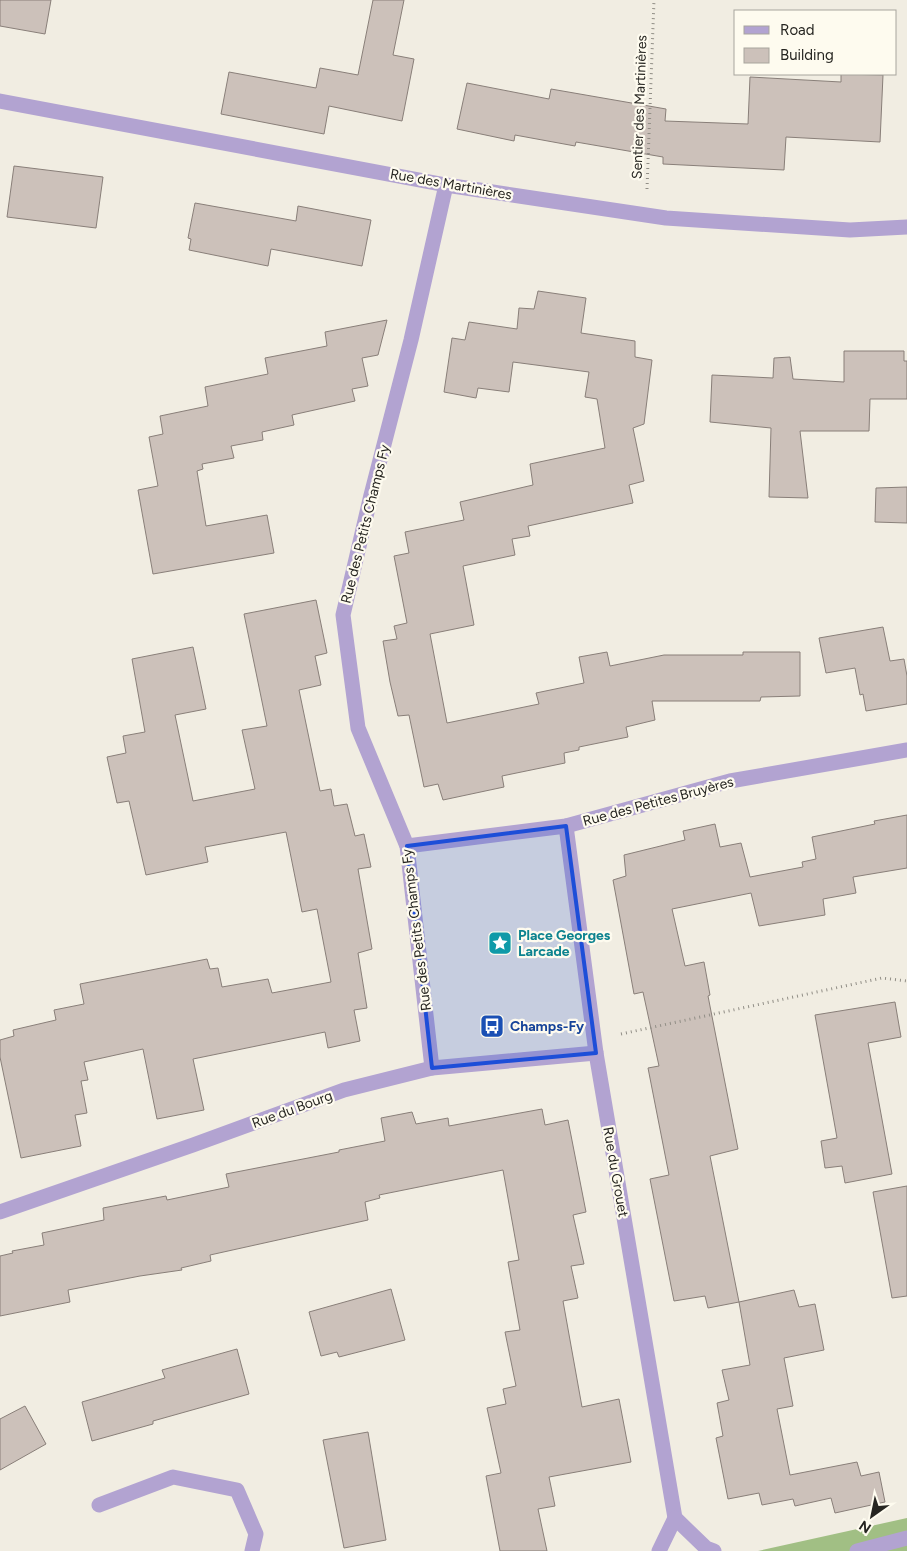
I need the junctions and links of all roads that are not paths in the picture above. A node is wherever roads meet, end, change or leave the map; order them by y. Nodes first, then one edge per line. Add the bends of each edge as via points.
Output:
1 (0, 101) edge
2 (446, 185) junction
3 (907, 227) edge
4 (907, 750) edge
5 (566, 826) junction
6 (407, 846) junction
7 (595, 1046) junction
8 (432, 1068) junction
9 (0, 1212) edge
10 (99, 1505) dead end
11 (675, 1518) junction
12 (907, 1538) edge
13 (252, 1551) edge
14 (659, 1551) edge
15 (714, 1551) edge
16 (857, 1551) edge

1 - 2 street, Rue des Martinières
2 - 3 street, Rue des Martinières via 666,218 850,230
2 - 6 street, Rue des Petits Champs Fy via 343,615 358,728
4 - 5 street, Rue des Petites Bruyères via 730,781
5 - 6 street, Rue des Petites Bruyères
5 - 7 street, Rue du Grouet
6 - 8 street, Rue des Petits Champs Fy
7 - 8 street, Rue du Bourg
7 - 11 street, Rue du Grouet
8 - 9 street, Rue du Bourg via 344,1090
10 - 13 street via 173,1477 237,1490 256,1534
11 - 14 street
11 - 15 street via 706,1548
12 - 16 street

